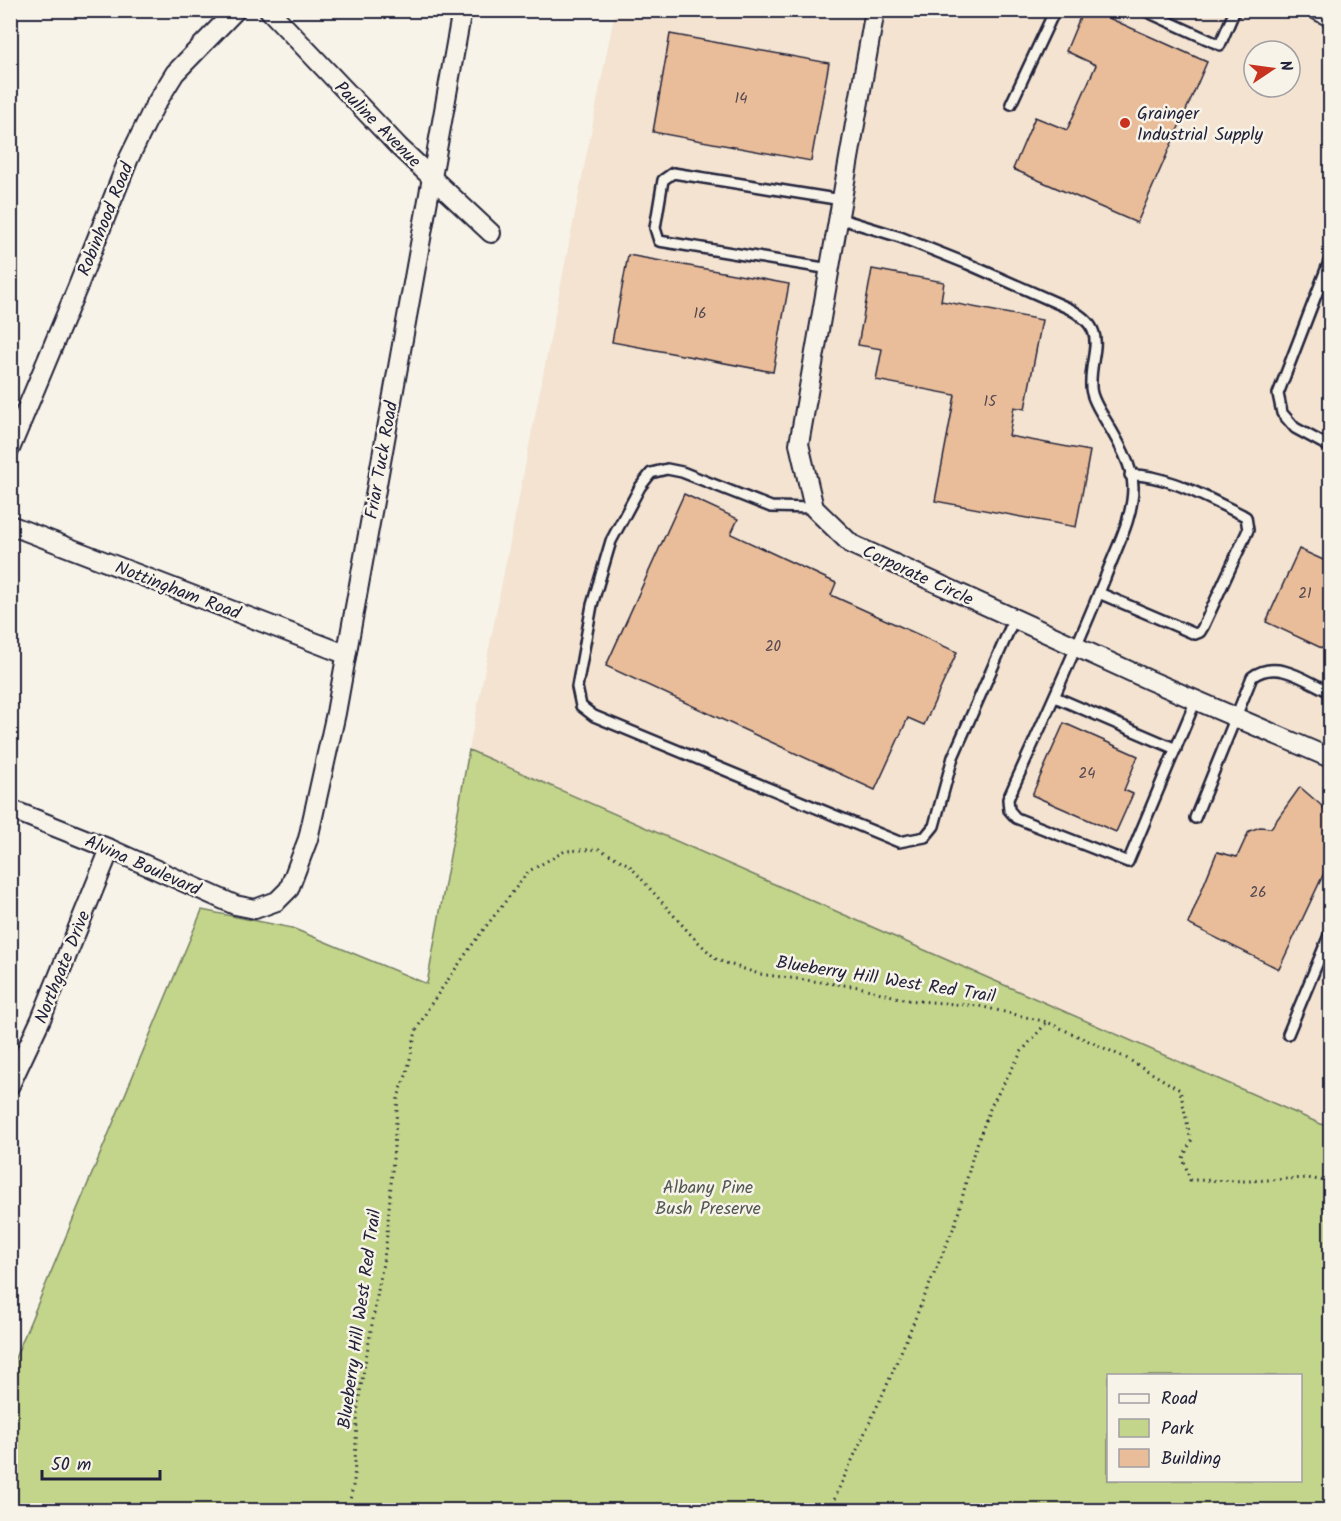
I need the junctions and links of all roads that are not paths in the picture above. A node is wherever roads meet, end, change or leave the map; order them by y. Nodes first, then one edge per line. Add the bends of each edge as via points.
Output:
1 (236, 10) edge
2 (269, 10) edge
3 (462, 10) edge
4 (875, 10) edge
5 (1055, 10) edge
6 (1143, 10) edge
7 (1235, 10) edge
8 (1317, 10) edge
9 (1330, 17) edge
10 (1011, 104) dead end
11 (432, 178) junction
12 (840, 209) junction
13 (491, 233) dead end
14 (1330, 259) edge
15 (830, 269) junction
16 (1330, 447) edge
17 (10, 449) edge
18 (1130, 475) junction
19 (814, 508) junction
20 (10, 525) edge
21 (1099, 593) junction
22 (1014, 618) junction
23 (1078, 647) junction
24 (345, 654) junction
25 (1330, 692) edge
26 (1055, 697) junction
27 (1196, 700) junction
28 (1236, 717) junction
29 (1176, 749) junction
30 (1330, 758) edge
31 (10, 808) edge
32 (1195, 818) dead end
33 (110, 849) junction
34 (277, 902) joint
35 (1330, 933) edge
36 (1288, 1034) dead end
37 (10, 1085) edge

1 - 17 street, Robinhood Road via 175,74 154,107 129,158
2 - 11 street, Pauline Avenue
3 - 11 street, Friar Tuck Road
4 - 12 street
5 - 10 lane
6 - 7 lane via 1220,45
8 - 9 street
11 - 13 street, Pauline Avenue
11 - 24 street, Friar Tuck Road
12 - 15 street
12 - 15 lane via 673,173 663,180 655,228 659,242
12 - 18 lane via 1081,315 1097,345 1090,388
14 - 16 lane via 1278,394 1282,414 1295,428
15 - 19 street via 799,444
18 - 21 lane via 1131,511
18 - 21 lane via 1147,474 1241,514 1246,517 1248,530 1203,627 1195,634
19 - 22 street, Corporate Circle via 851,544
19 - 22 lane via 771,507 682,472 667,469 651,473 611,541 595,594 577,687 582,706 594,716 899,842 912,841 926,837 934,826 953,757
20 - 24 street, Nottingham Road
21 - 23 lane
22 - 23 street, Corporate Circle
23 - 26 lane
23 - 27 street, Corporate Circle
24 - 34 street, Friar Tuck Road via 308,839 289,889
25 - 28 lane via 1283,670 1261,670 1252,677
26 - 29 lane
26 - 29 lane via 1008,799 1009,810 1016,819 1128,862
27 - 28 street, Corporate Circle
27 - 29 lane
28 - 30 street, Corporate Circle
28 - 32 lane
31 - 33 street, Alvina Boulevard
33 - 34 street, Alvina Boulevard via 235,905 255,909
33 - 37 street, Northgate Drive
35 - 36 lane

